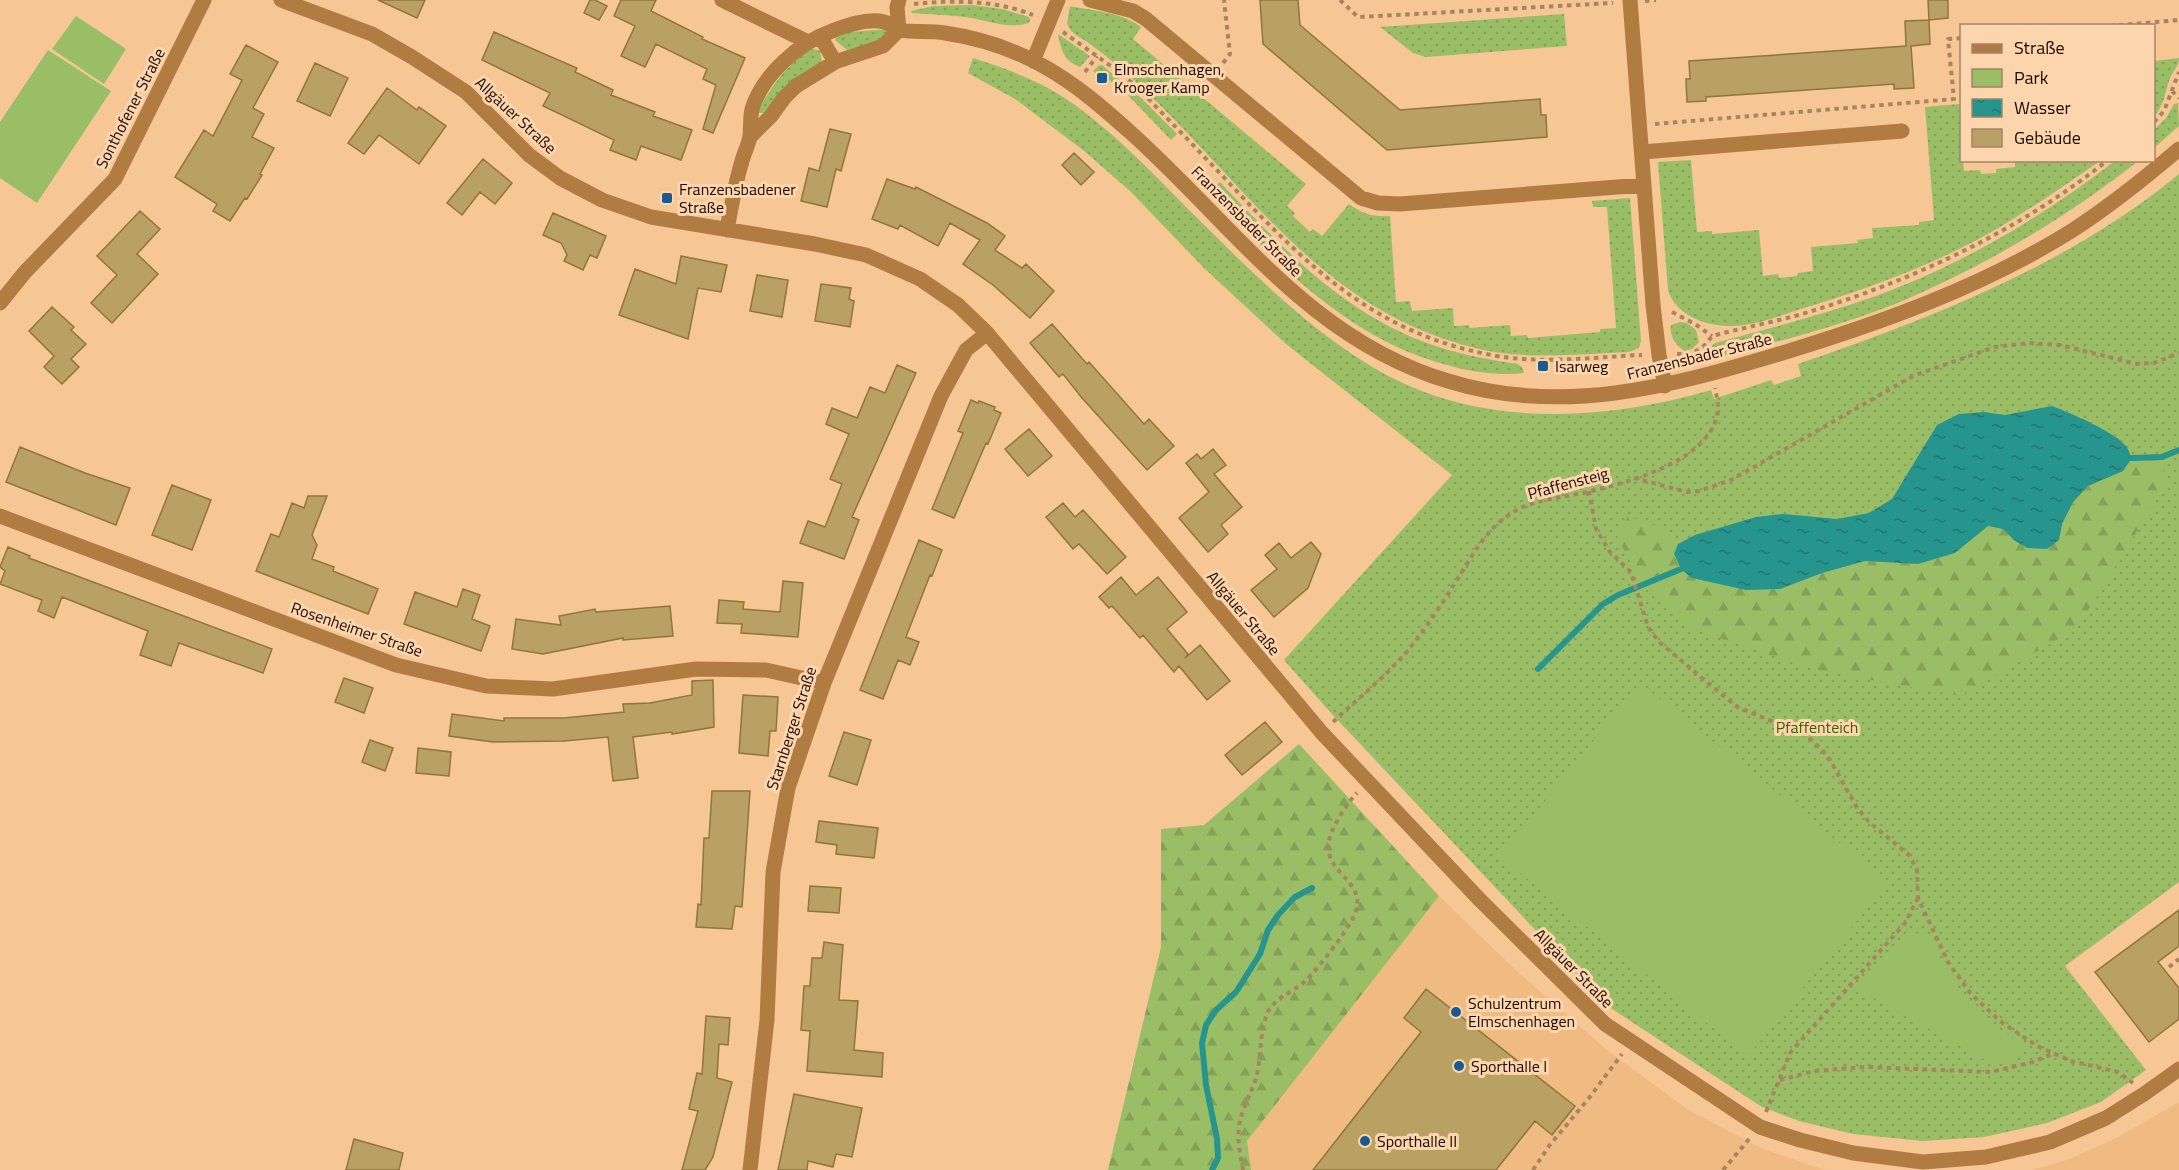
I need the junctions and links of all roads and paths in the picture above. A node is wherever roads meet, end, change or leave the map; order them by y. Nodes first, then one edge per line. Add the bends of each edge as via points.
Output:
1 (204, 0) edge
2 (281, 0) edge
3 (723, 0) edge
4 (1058, 0) edge
5 (1090, 0) edge
6 (1224, 0) edge
7 (1340, 0) edge
8 (1630, 1) edge
9 (898, 4) edge
10 (2179, 20) edge
11 (1049, 22) junction
12 (2133, 24) edge
13 (899, 30) junction
14 (1960, 38) edge
15 (814, 39) junction
16 (1033, 61) junction
17 (835, 62) junction
18 (2179, 72) edge
19 (1214, 75) junction
20 (2172, 91) junction
21 (2179, 98) edge
22 (2155, 121) edge
23 (1640, 125) junction
24 (1902, 131) dead end
25 (750, 137) junction
26 (2179, 149) edge
27 (1642, 152) junction
28 (2105, 162) edge
29 (1643, 185) junction
30 (727, 230) junction
31 (0, 303) edge
32 (1653, 305) junction
33 (987, 333) junction
34 (1712, 336) junction
35 (1705, 345) junction
36 (2179, 353) edge
37 (1659, 355) junction
38 (1713, 374) junction
39 (1665, 386) junction
40 (1633, 478) junction
41 (1589, 491) junction
42 (0, 516) edge
43 (824, 683) junction
44 (1322, 733) junction
45 (1370, 782) junction
46 (1918, 898) junction
47 (2179, 959) edge
48 (2169, 967) dead end
49 (1631, 1041) junction
50 (2052, 1054) junction
51 (2179, 1069) edge
52 (1779, 1080) junction
53 (2144, 1094) junction
54 (1760, 1126) junction
55 (750, 1170) edge
56 (1243, 1170) edge
57 (1533, 1170) edge
58 (1723, 1170) edge

1 - 31 street, Sonthofener Straße via 116,179
2 - 30 street, Allgäuer Straße via 372,34 412,57 466,92 529,155 582,190 651,217
3 - 15 street
4 - 11 street
5 - 19 street via 1133,11
6 - 19 path via 1230,54
7 - 8 path via 1358,17
8 - 23 street
9 - 11 path via 981,1 1026,11
9 - 13 street
10 - 12 path
11 - 16 street
11 - 37 path via 1137,87 1312,267 1391,321 1449,345 1498,357 1530,360
13 - 15 street, Franzensbader Straße via 882,21 849,25
13 - 16 street, Franzensbader Straße via 945,33
13 - 17 street, Franzensbader Straße via 883,46
14 - 23 path via 1948,39 1954,99
15 - 17 street
15 - 25 street, Franzensbader Straße via 790,56 762,90 751,113
16 - 39 street, Franzensbader Straße via 1105,110 1307,305 1378,352 1447,381 1509,394 1583,397
17 - 25 street, Franzensbader Straße via 796,86
18 - 20 path
19 - 29 street via 1353,193 1378,203
20 - 21 path
20 - 22 path
23 - 27 street
24 - 27 street
25 - 30 street, Franzensbader Straße
26 - 38 street, Franzensbader Straße via 2073,230 1964,288 1844,334
27 - 29 street
28 - 34 path via 2045,205 1986,240 1912,275 1798,315
29 - 32 street
30 - 33 street, Allgäuer Straße via 866,255 920,279 958,305
32 - 34 path via 1685,318
32 - 37 street
33 - 43 street, Starnberger Straße via 966,350 941,396
33 - 44 street, Allgäuer Straße
34 - 35 path
35 - 37 path via 1685,354
35 - 38 path, Pfaffensteig
36 - 40 path via 2154,363 2137,364 2060,345 1995,347 1913,376 1712,488 1687,492
37 - 39 street
38 - 39 street, Franzensbader Straße
38 - 40 path, Pfaffensteig via 1718,410 1711,432 1684,457
40 - 41 path, Pfaffensteig
41 - 44 path, Pfaffensteig via 1520,508 1492,529 1403,656
41 - 46 path via 1596,529 1634,579 1648,627 1659,642 1737,706 1806,735 1822,750 1868,821 1910,855 1917,870
42 - 43 street, Rosenheimer Straße via 396,665 486,686 553,689 696,669 766,670
43 - 55 street, Starnberger Straße via 788,788 773,872 767,1020
44 - 45 street, Allgäuer Straße
45 - 49 street, Allgäuer Straße via 1480,900 1605,1024
45 - 56 path via 1348,802 1329,835 1329,857 1356,896 1353,917 1317,967 1266,1015 1256,1078 1239,1125
46 - 50 path via 1948,962 1971,994 2000,1021
46 - 52 path via 1905,924 1790,1053
47 - 48 path
49 - 54 street, Allgäuer Straße
49 - 57 path
50 - 52 path via 1991,1072 1866,1067 1814,1071
50 - 53 path via 2118,1072
51 - 53 street, Allgäuer Straße
52 - 54 path
53 - 54 street, Allgäuer Straße via 2106,1118 2050,1142 1986,1157 1923,1161 1853,1154
54 - 58 path

